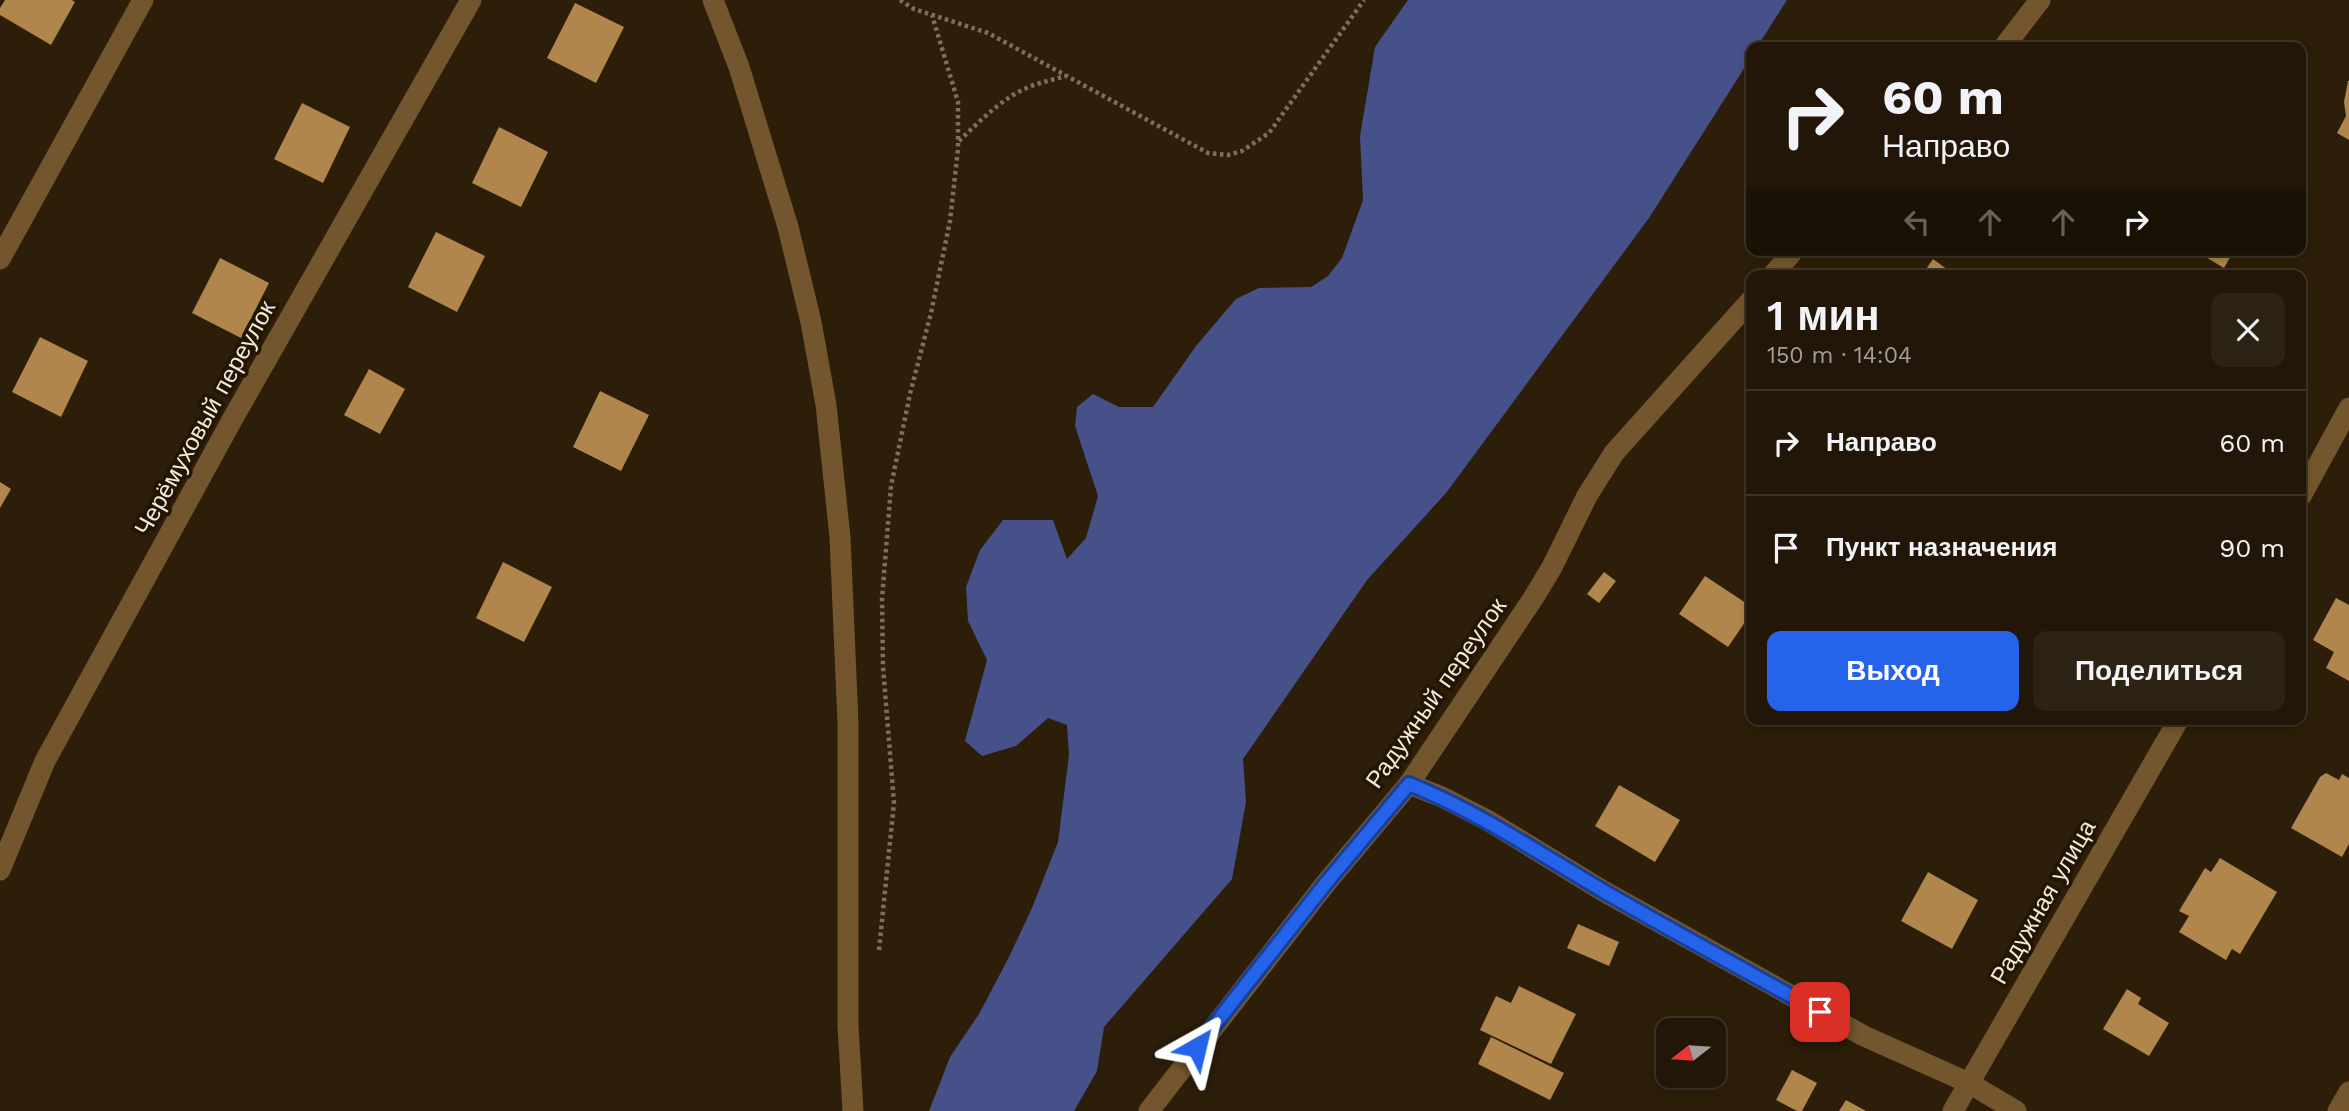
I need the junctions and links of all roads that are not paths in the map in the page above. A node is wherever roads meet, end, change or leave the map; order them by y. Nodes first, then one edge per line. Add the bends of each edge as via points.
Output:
1 (143, 0) edge
2 (471, 0) edge
3 (713, 0) edge
4 (2040, 0) edge
5 (2008, 42) edge
6 (1789, 256) edge
7 (0, 259) edge
8 (1777, 270) edge
9 (1746, 306) edge
10 (2349, 408) edge
11 (2306, 487) edge
12 (2176, 725) edge
13 (1409, 784) junction
14 (0, 870) edge
15 (1969, 1083) junction
16 (2349, 1092) edge
17 (853, 1111) edge
18 (1149, 1111) edge
19 (1953, 1111) edge
20 (2016, 1111) edge
21 (2338, 1111) edge

1 - 7 street
2 - 14 street, Черёмуховый переулок via 45,761
3 - 17 street via 739,67 788,228 826,405 840,537 848,723 848,1026
4 - 5 street
6 - 8 street
9 - 13 street, Радужный переулок via 1599,473 1534,597
10 - 11 street
12 - 15 street, Радужная улица
13 - 15 street via 1487,820 1605,892 1864,1036
13 - 18 street, Радужный переулок
15 - 19 street, Радужная улица
15 - 20 street
16 - 21 street

